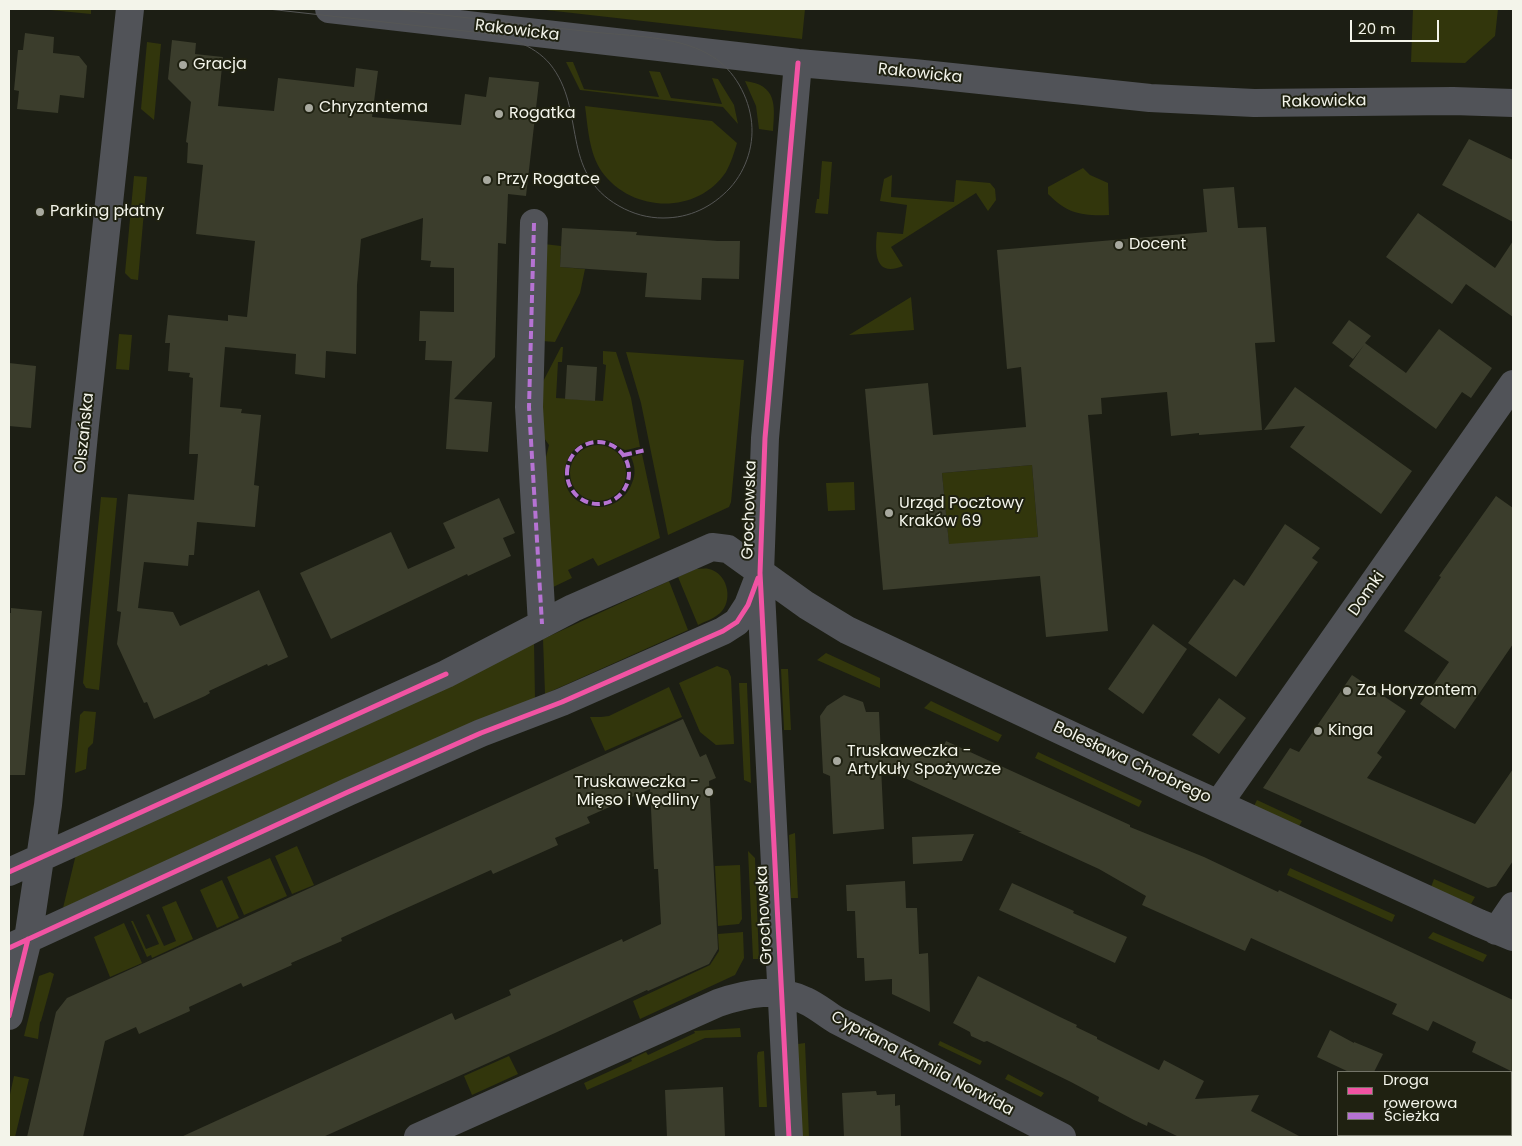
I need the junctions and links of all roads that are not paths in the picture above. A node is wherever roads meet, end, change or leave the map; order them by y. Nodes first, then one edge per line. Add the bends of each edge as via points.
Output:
1 (130, 9) edge
2 (329, 9) edge
3 (798, 64) junction
4 (1513, 103) edge
5 (534, 223) dead end
6 (1513, 384) edge
7 (760, 573) junction
8 (542, 624) junction
9 (1219, 803) junction
10 (42, 857) junction
11 (9, 872) edge
12 (1513, 906) edge
13 (1505, 934) edge
14 (19, 943) edge
15 (782, 993) junction
16 (9, 1016) edge
17 (418, 1137) edge
18 (789, 1137) edge
19 (1062, 1137) edge

1 - 10 street, Olszańska
2 - 3 street, Rakowicka
3 - 4 street, Rakowicka via 1186,100
3 - 7 street, Grochowska via 765,438
5 - 8 street via 529,407
6 - 9 street, Domki
7 - 8 street, Bolesława Chrobrego via 728,549 712,547
7 - 9 street, Bolesława Chrobrego via 847,630
7 - 14 street via 748,605 737,622 723,631 562,702 491,728
7 - 15 street, Grochowska
8 - 10 street, Bolesława Chrobrego via 446,674
9 - 13 street, Bolesława Chrobrego
10 - 11 street, Bolesława Chrobrego
10 - 14 street, Olszańska
12 - 13 street
14 - 16 street
15 - 17 street via 743,995 718,1003
15 - 18 street, Grochowska
15 - 19 street, Cypriana Kamila Norwida via 808,1001 836,1020

